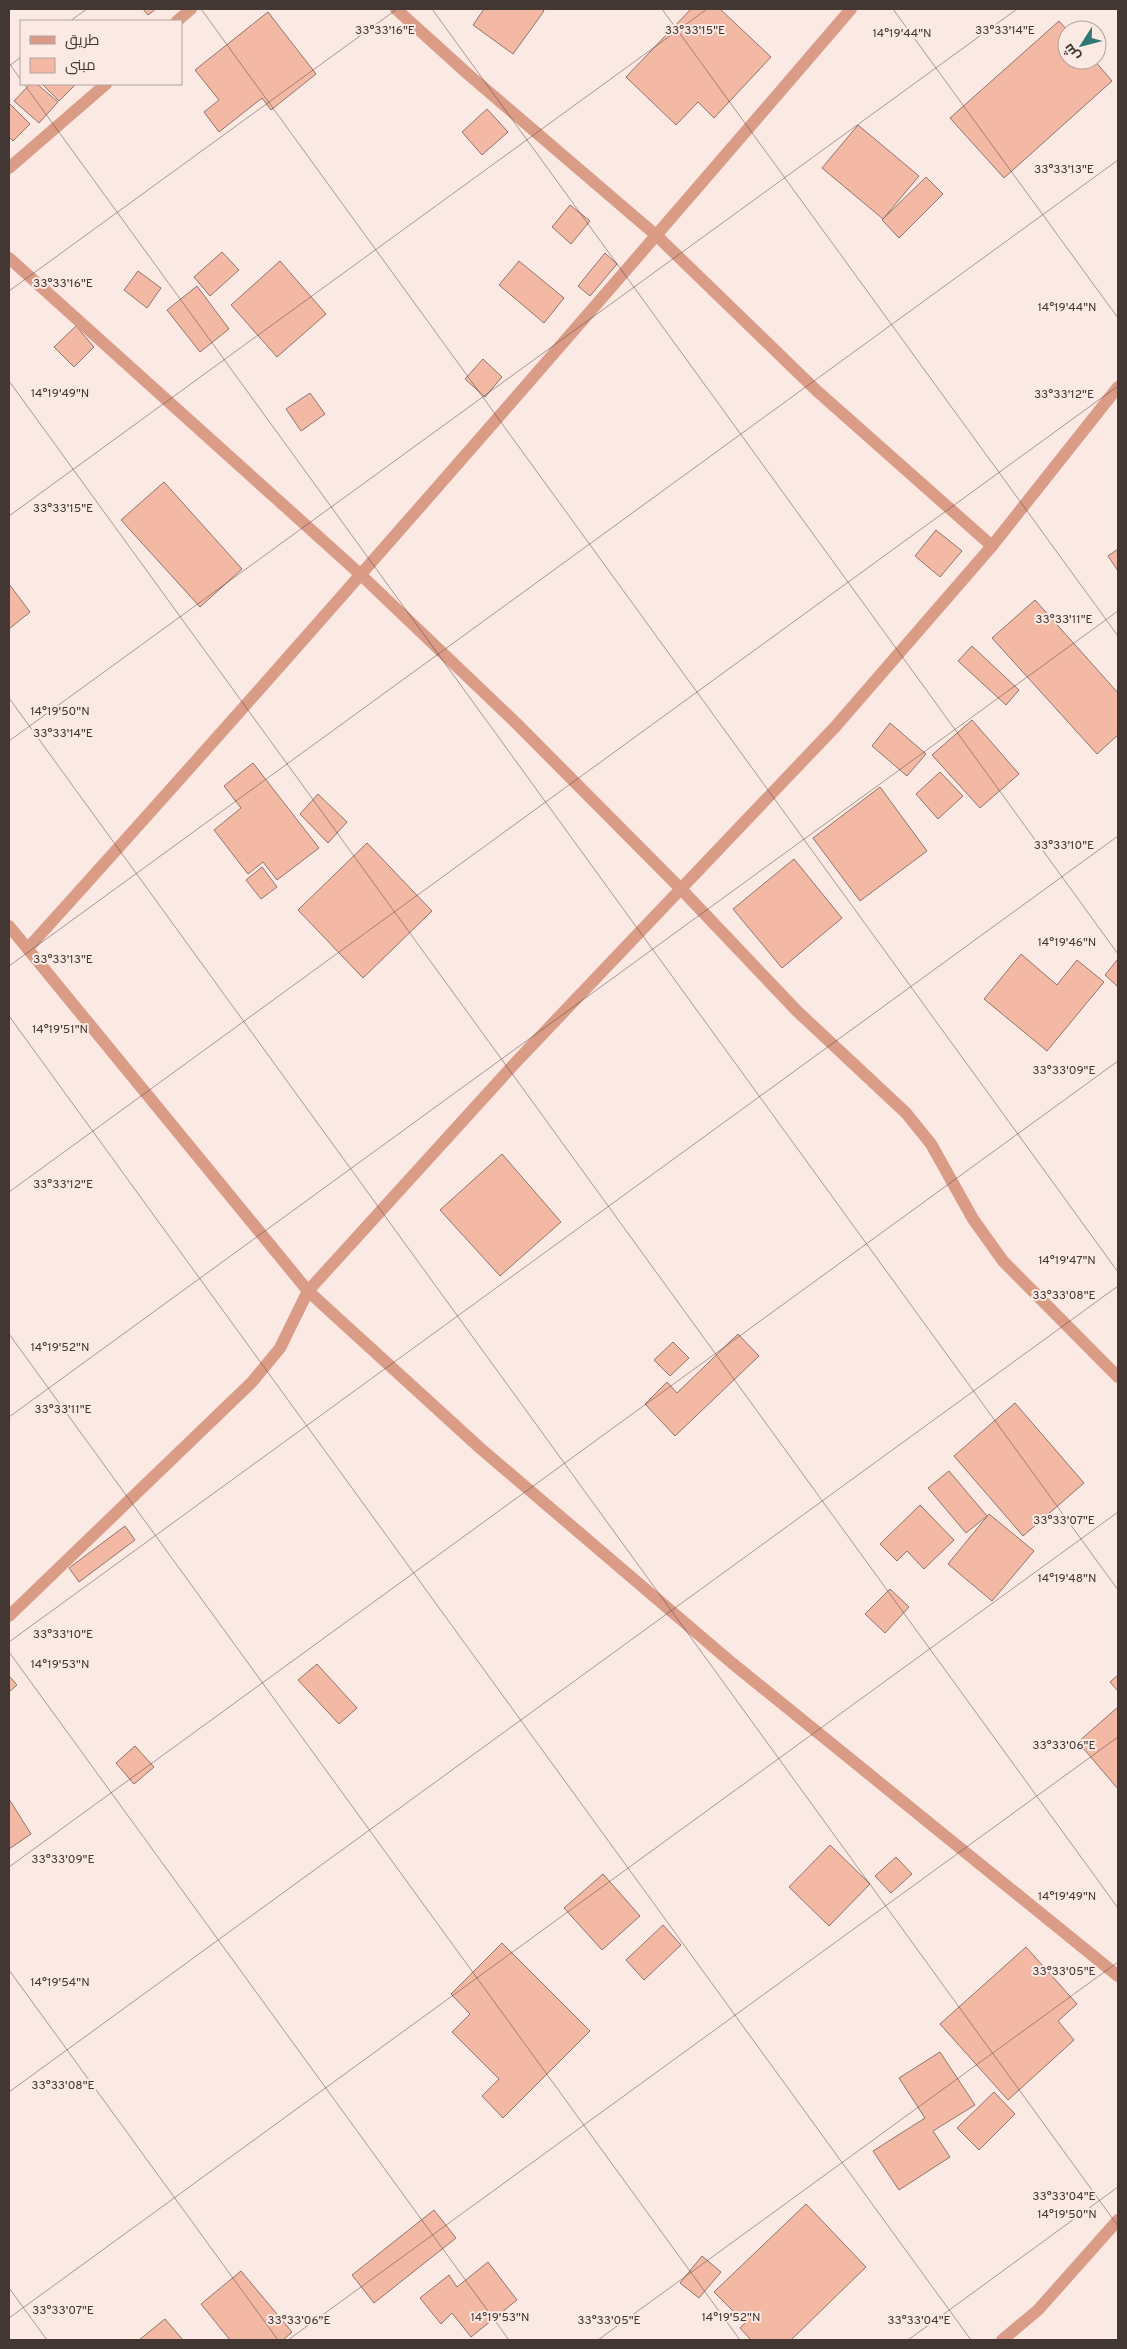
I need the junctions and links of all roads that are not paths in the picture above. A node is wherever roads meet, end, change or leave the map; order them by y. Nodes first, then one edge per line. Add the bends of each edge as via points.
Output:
1 (191, 9) edge
2 (396, 9) edge
3 (851, 9) edge
4 (178, 20) edge
5 (105, 85) edge
6 (9, 168) edge
7 (657, 236) junction
8 (9, 258) edge
9 (1118, 387) edge
10 (992, 546) junction
11 (360, 574) junction
12 (681, 889) junction
13 (9, 926) edge
14 (28, 948) junction
15 (308, 1291) junction
16 (1118, 1377) edge
17 (9, 1616) edge
18 (1118, 1976) edge
19 (1118, 2220) edge
20 (1002, 2340) edge

1 - 4 street
2 - 7 street
3 - 7 street
5 - 6 street
7 - 10 street via 817,391
7 - 11 street
8 - 11 street
9 - 10 street
10 - 12 street via 836,727
11 - 12 street
11 - 14 street
12 - 15 street via 516,1061
12 - 16 street via 797,1011 906,1113 931,1144 973,1219 1003,1261
13 - 14 street
14 - 15 street
15 - 17 street via 280,1348 252,1382
15 - 18 street via 480,1448 732,1663
19 - 20 street via 1038,2310

